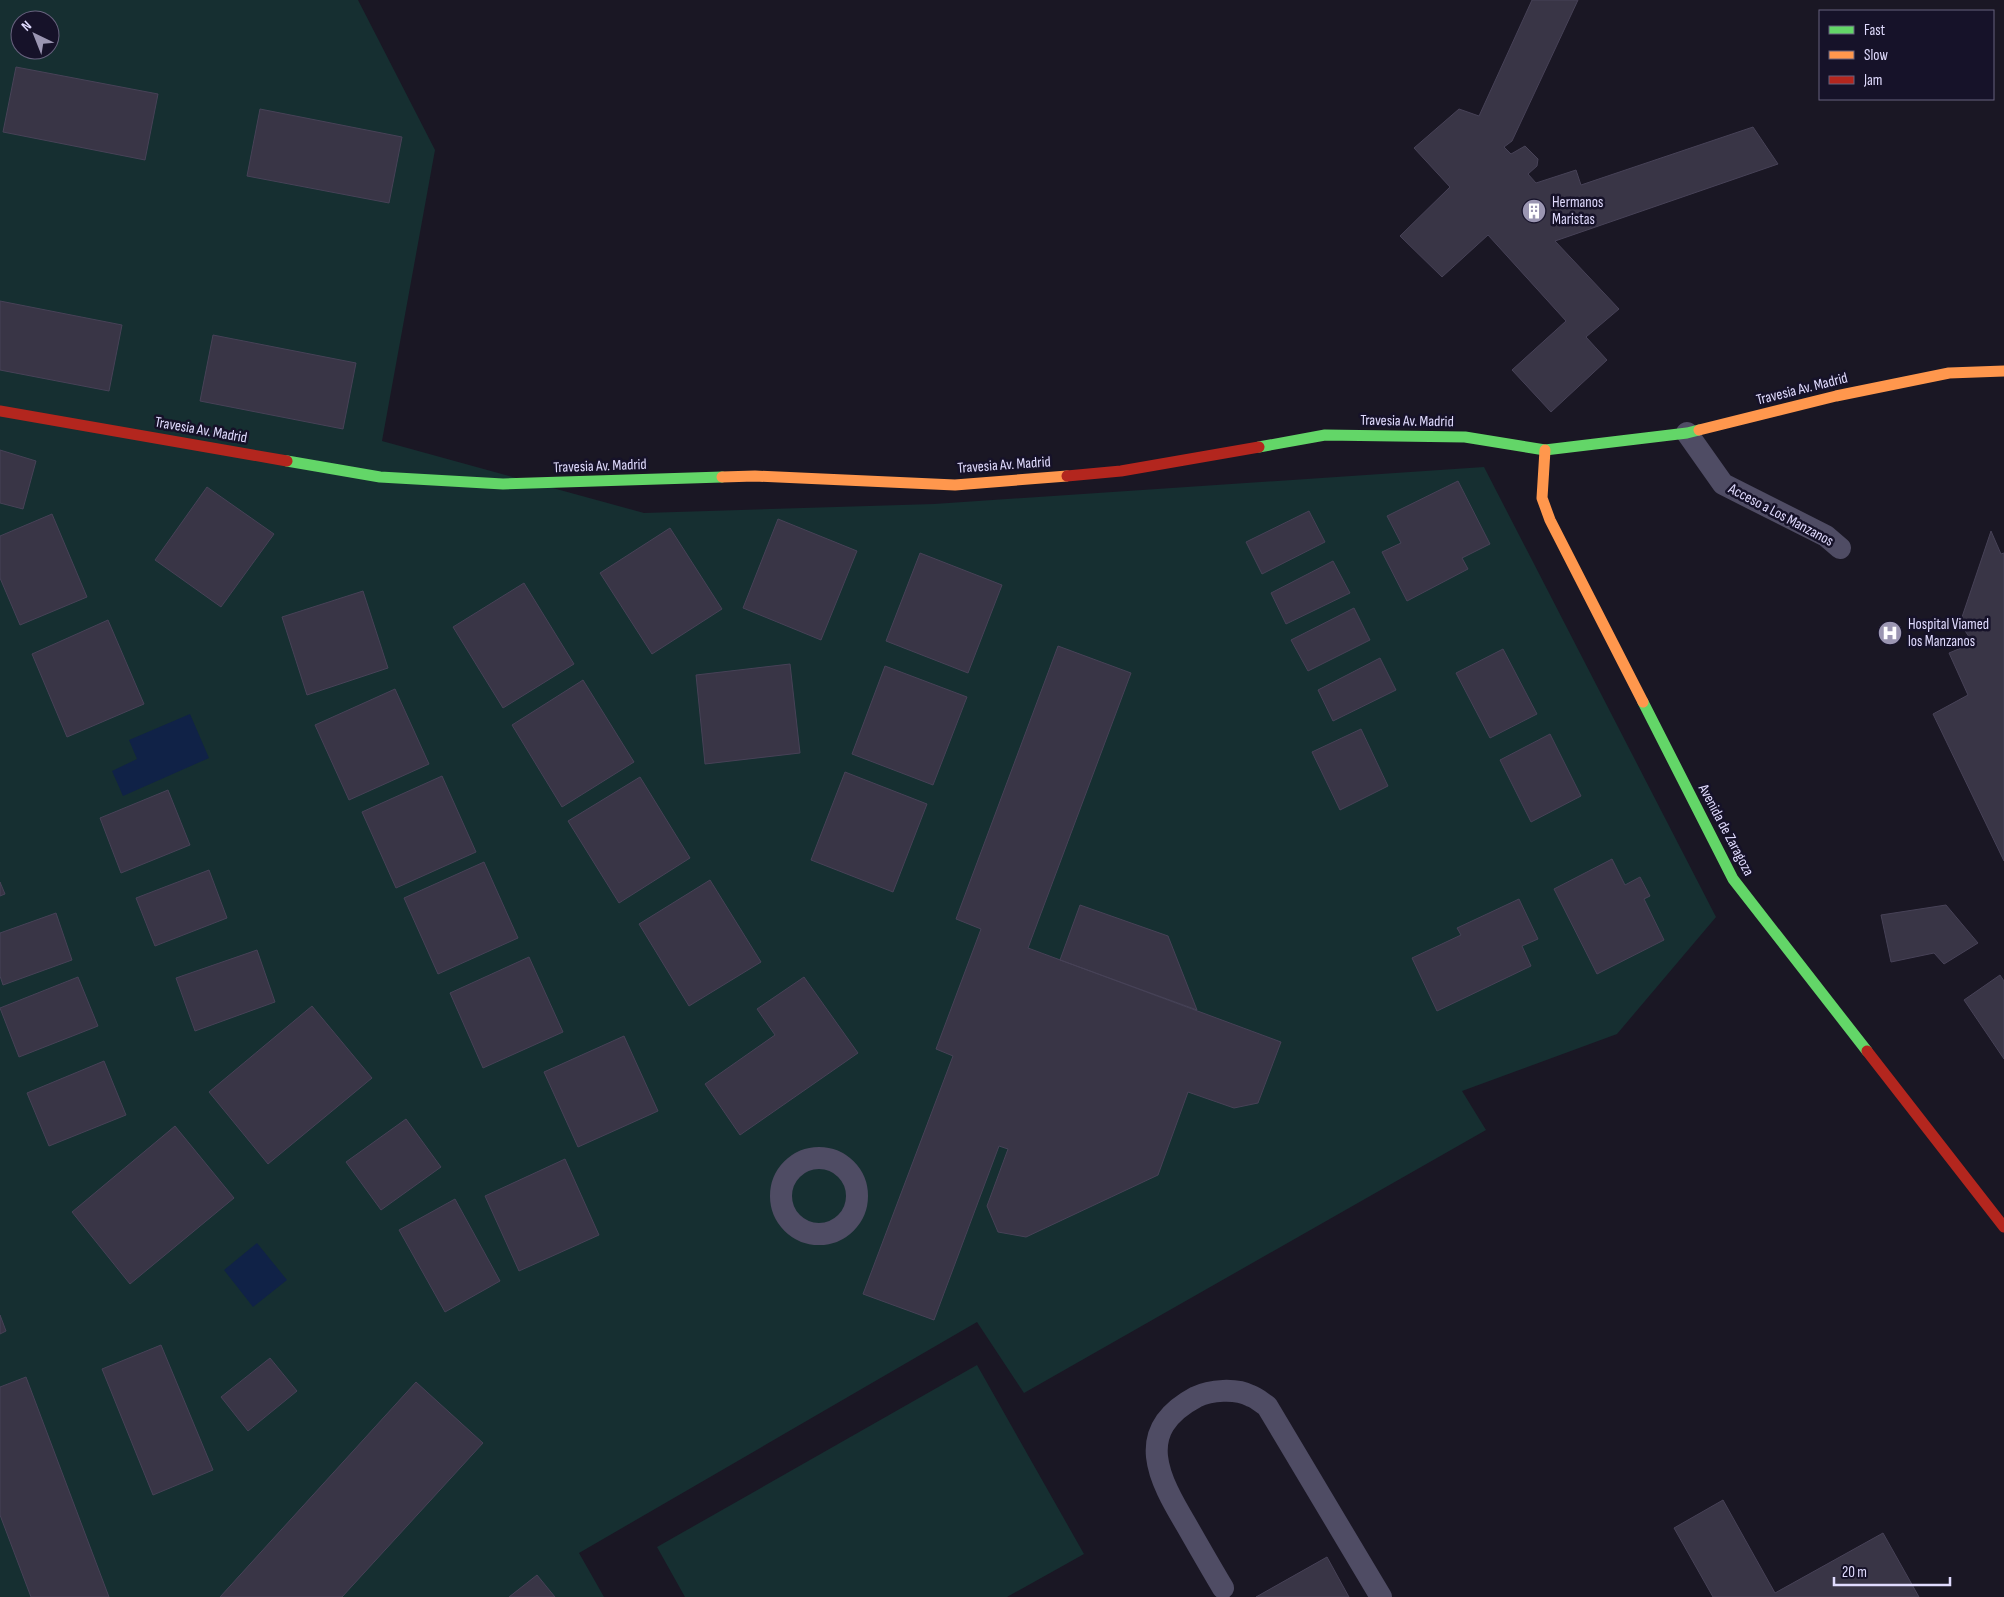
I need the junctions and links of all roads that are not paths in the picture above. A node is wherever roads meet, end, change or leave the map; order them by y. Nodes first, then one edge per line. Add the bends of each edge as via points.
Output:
1 (2004, 372) edge
2 (0, 411) edge
3 (1687, 433) junction
4 (1545, 450) junction
5 (1840, 548) dead end
6 (2004, 1226) edge
7 (1223, 1588) dead end
8 (1381, 1597) edge

1 - 3 street, Travesia Av. Madrid via 1949,373 1836,396
2 - 4 street, Travesia Av. Madrid via 380,476 503,484 755,476 955,485 1121,472 1325,435 1465,437
3 - 4 street, Travesia Av. Madrid
3 - 5 lane, Acceso a Los Manzanos via 1723,484 1826,536
4 - 6 street, Avenida de Zaragoza via 1542,498 1550,520 1733,879
7 - 8 lane via 1166,1490 1156,1459 1158,1436 1182,1405 1201,1395 1227,1390 1250,1395 1267,1406

